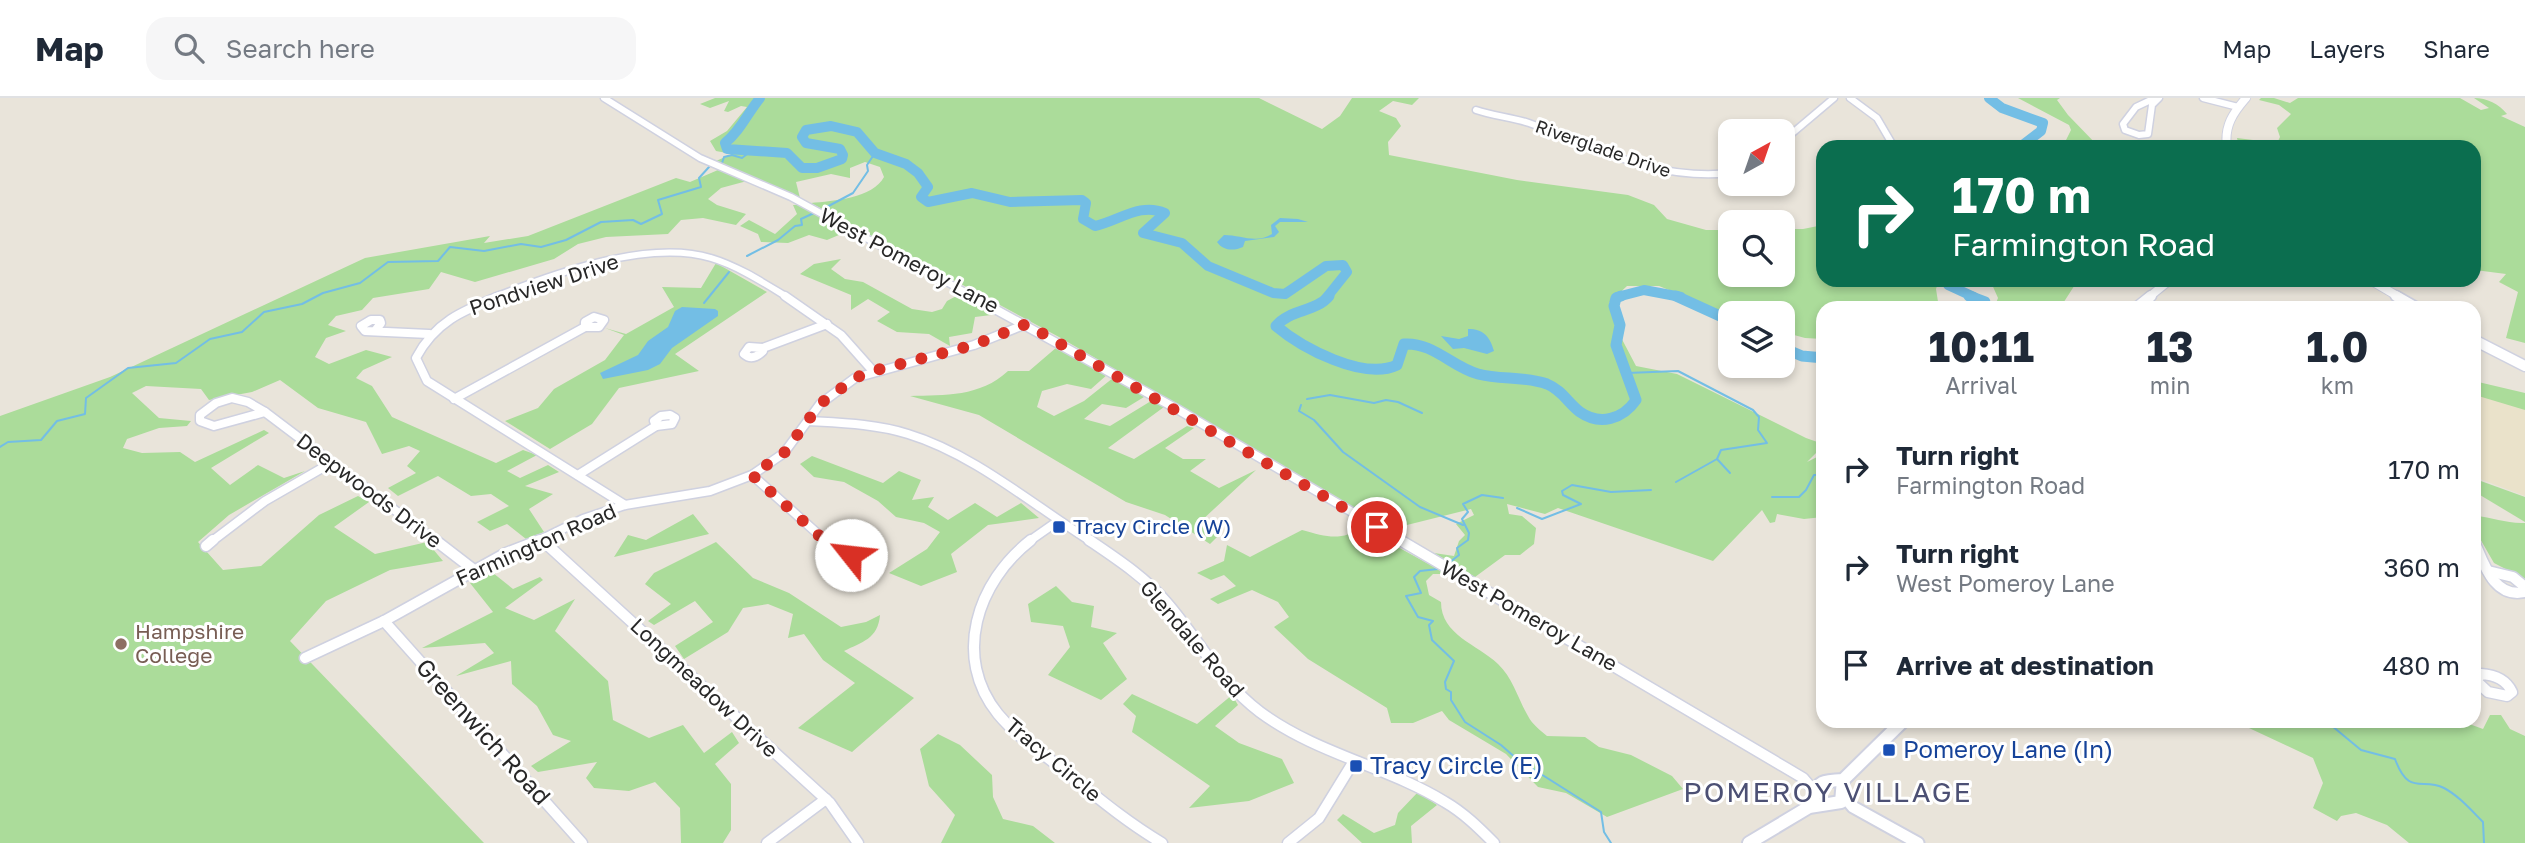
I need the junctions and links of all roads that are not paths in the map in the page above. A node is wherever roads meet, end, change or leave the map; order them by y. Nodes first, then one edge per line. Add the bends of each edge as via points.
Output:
1 (604, 98) edge
2 (1834, 98) edge
3 (1850, 98) edge
4 (2157, 98) edge
5 (2203, 98) edge
6 (2246, 98) edge
7 (2238, 107) junction
8 (1476, 110) dead end
9 (1796, 130) edge
10 (1891, 140) edge
11 (2226, 140) edge
12 (1718, 174) edge
13 (2162, 287) edge
14 (2382, 287) edge
15 (2144, 301) edge
16 (2405, 301) edge
17 (827, 324) junction
18 (1026, 324) junction
19 (585, 327) dead end
20 (375, 331) dead end
21 (429, 334) junction
22 (2481, 344) edge
23 (763, 348) dead end
24 (2525, 366) edge
25 (873, 371) junction
26 (454, 399) junction
27 (265, 412) junction
28 (808, 421) junction
29 (656, 426) dead end
30 (331, 463) junction
31 (578, 475) junction
32 (752, 475) junction
33 (625, 505) junction
34 (1058, 521) junction
35 (541, 540) junction
36 (206, 545) dead end
37 (833, 548) dead end
38 (2481, 556) edge
39 (474, 570) junction
40 (2488, 571) junction
41 (2525, 589) edge
42 (384, 621) junction
43 (305, 658) dead end
44 (1897, 728) edge
45 (1354, 761) junction
46 (1821, 785) junction
47 (1838, 795) junction
48 (826, 799) junction
49 (1808, 807) junction
50 (582, 843) edge
51 (767, 843) edge
52 (858, 843) edge
53 (1162, 843) edge
54 (1287, 843) edge
55 (1494, 843) edge
56 (1749, 843) edge
57 (1918, 843) edge

1 - 18 street, West Pomeroy Lane via 699,158 791,197
2 - 9 street
3 - 10 street via 1882,120
4 - 4 street via 2132,111 2123,124 2125,130 2148,134
5 - 7 street
6 - 7 main road
7 - 11 main road via 2225,128
8 - 12 street, Riverglade Drive via 1527,122 1658,171
13 - 15 main road
14 - 16 main road
17 - 21 street, Pondview Drive via 724,261 665,253 620,259 491,298 454,314
17 - 23 street
17 - 25 street, Pondview Drive
18 - 25 street, Farmington Road via 974,345
18 - 46 street, West Pomeroy Lane
19 - 26 street
20 - 21 street
21 - 26 street via 418,352 418,369
22 - 24 main road
25 - 28 street, Farmington Road via 834,391
26 - 31 street
27 - 27 street, Deepwoods Drive via 243,398 229,398 207,408 200,421 214,426
27 - 30 street, Deepwoods Drive
28 - 32 street, Farmington Road via 784,453
28 - 34 street, Glendale Road via 883,429 931,442
29 - 31 street
30 - 36 street via 265,501
30 - 39 street, Deepwoods Drive
31 - 33 street
32 - 33 street, Farmington Road via 710,491
32 - 37 street
33 - 35 street, Farmington Road
34 - 45 street, Glendale Road via 1127,566 1158,594 1249,704 1289,731
34 - 53 street, Tracy Circle via 1002,567 978,607 972,642 981,688 1017,732 1138,830
35 - 39 street, Farmington Road
35 - 48 street, Longmeadow Drive
38 - 40 street
39 - 42 street, Farmington Road
40 - 41 street via 2510,576
40 - 41 street via 2503,590 2515,594
42 - 43 street, Farmington Road
42 - 50 street, Greenwich Road
44 - 47 main road
45 - 54 street via 1324,813
45 - 55 street, Glendale Road via 1449,802
46 - 47 main road via 1837,785
46 - 47 main road via 1819,799
46 - 49 main road
47 - 49 main road
47 - 57 street
48 - 51 street
48 - 52 street, Longmeadow Drive
49 - 56 main road

